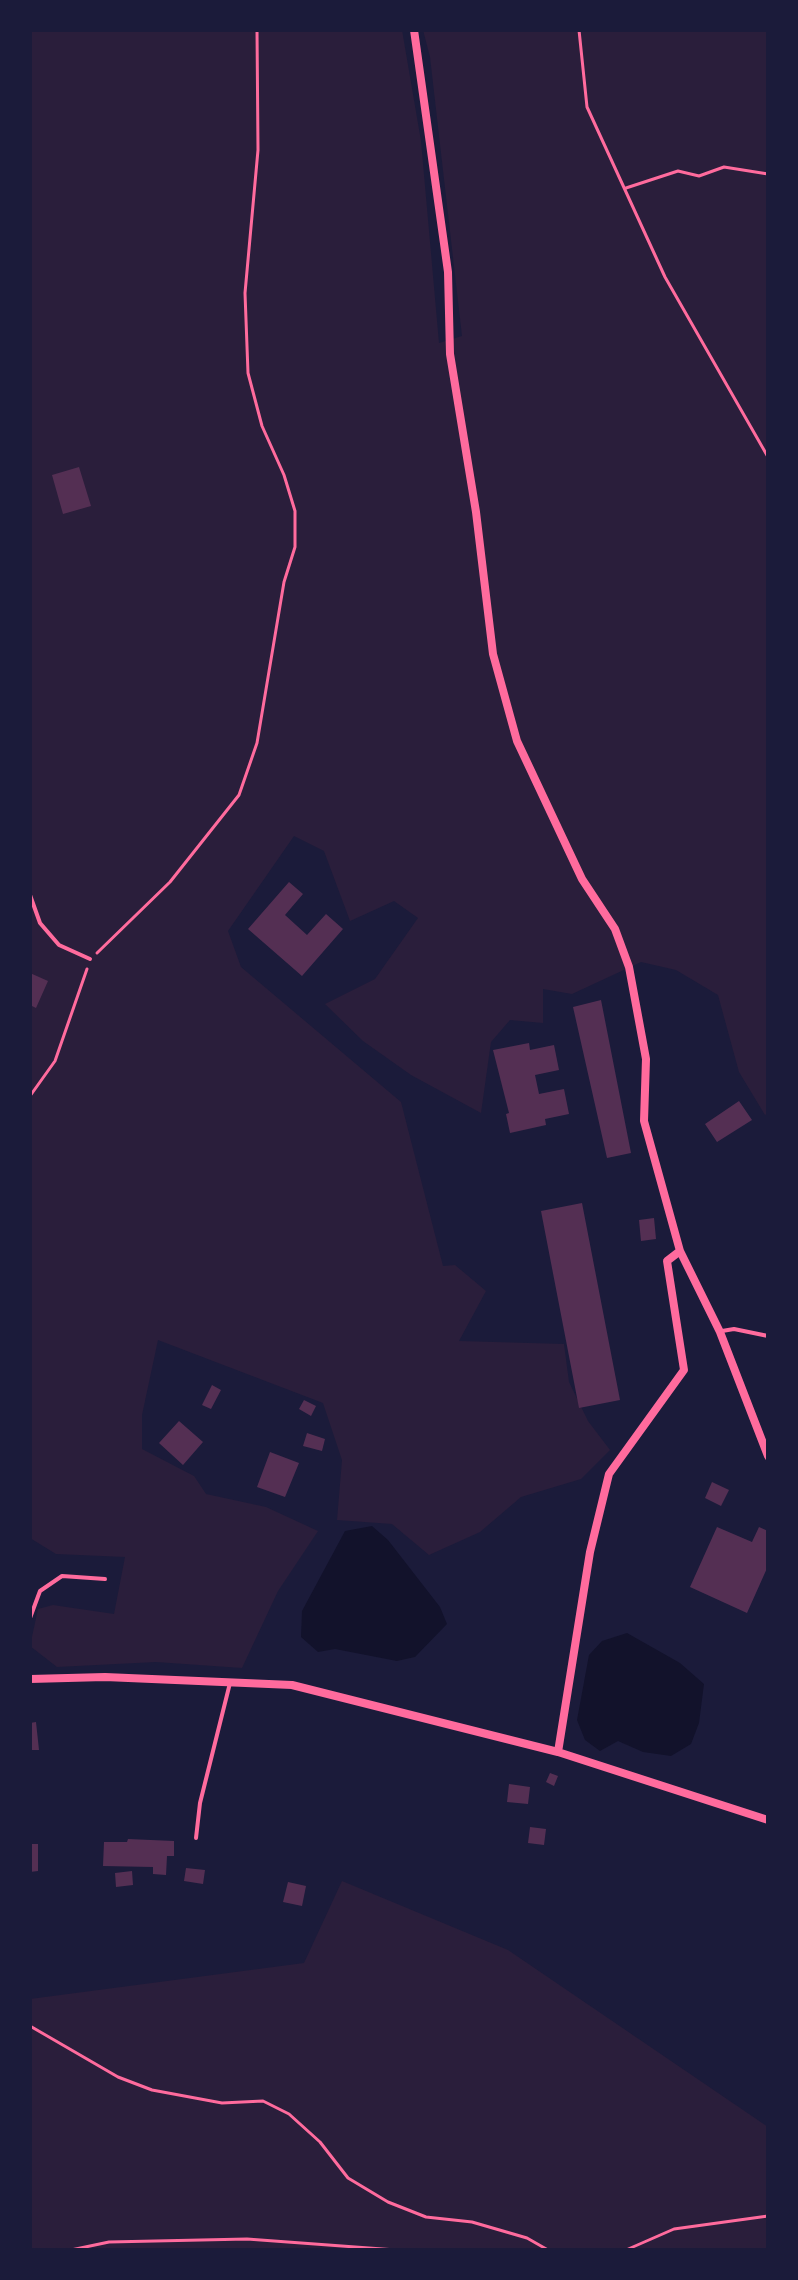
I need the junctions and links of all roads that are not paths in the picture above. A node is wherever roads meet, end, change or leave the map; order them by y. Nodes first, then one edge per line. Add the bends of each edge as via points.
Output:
1 (414, 30) edge
2 (30, 895) edge
3 (90, 959) road end
4 (680, 1251) junction
5 (720, 1332) junction
6 (768, 1336) edge
7 (768, 1456) edge
8 (105, 1579) dead end
9 (30, 1618) edge
10 (30, 1679) edge
11 (231, 1681) junction
12 (558, 1752) junction
13 (768, 1820) edge
14 (196, 1838) dead end

1 - 4 street via 448,272 450,354 493,654 517,741 582,879 615,929 629,967 646,1059 644,1121
2 - 3 lane via 40,923 59,945
4 - 5 street
4 - 12 street via 667,1261 684,1370 609,1474 587,1567
5 - 6 lane via 734,1329
5 - 7 street
8 - 9 lane via 62,1576 40,1591
10 - 11 street
11 - 12 street via 292,1685
11 - 14 lane
12 - 13 street

